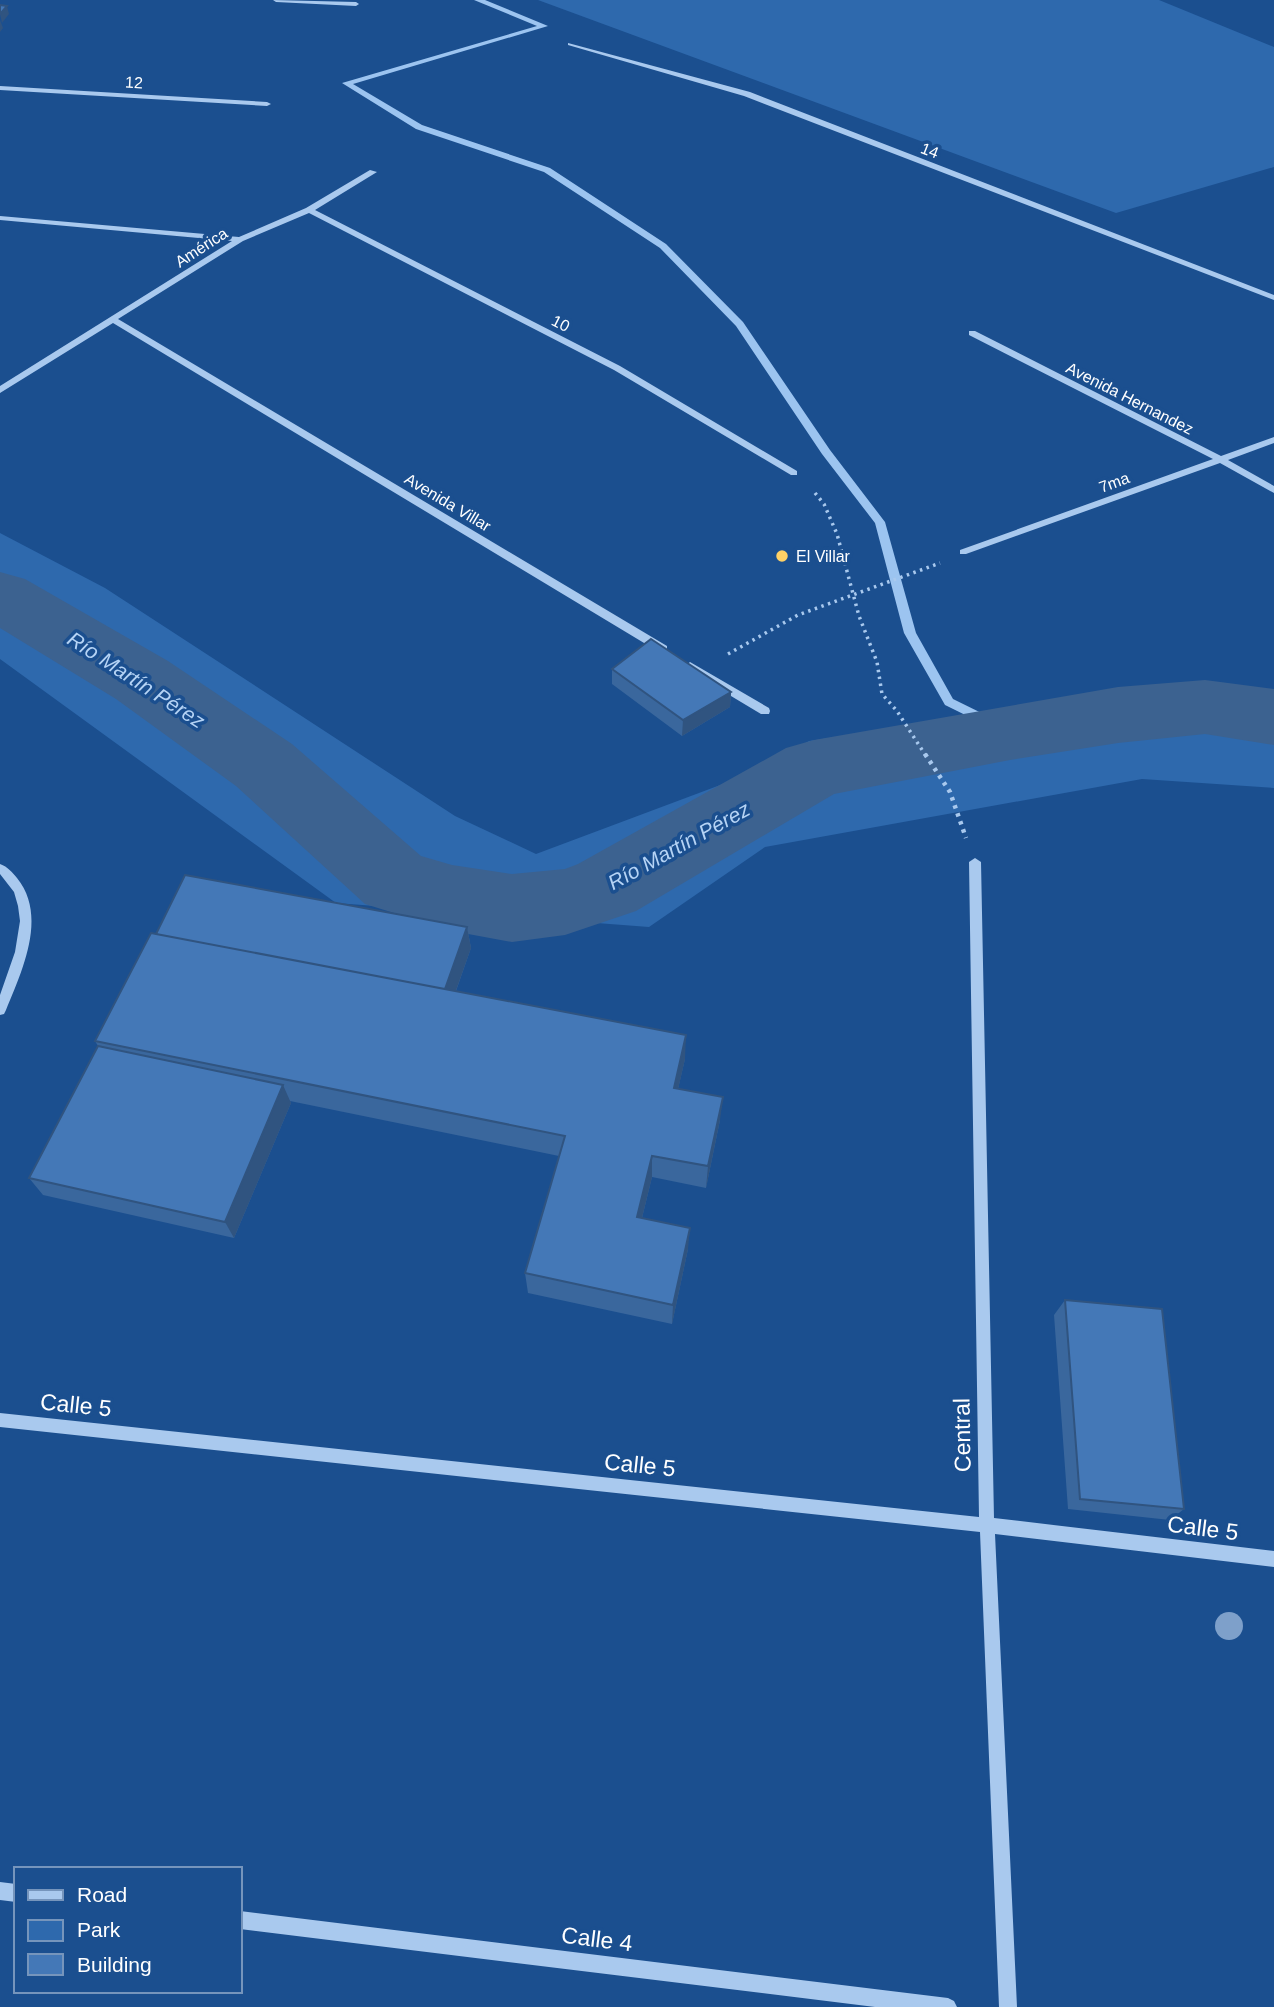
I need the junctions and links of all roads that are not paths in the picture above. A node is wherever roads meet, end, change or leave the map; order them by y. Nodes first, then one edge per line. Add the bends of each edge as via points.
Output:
1 (276, 0) edge
2 (356, 4) dead end
3 (570, 44) dead end
4 (0, 88) edge
5 (267, 104) dead end
6 (373, 172) dead end
7 (309, 210) junction
8 (0, 218) edge
9 (240, 239) junction
10 (1274, 298) edge
11 (114, 320) junction
12 (972, 333) dead end
13 (0, 390) edge
14 (1274, 440) edge
15 (1222, 460) junction
16 (793, 473) road end
17 (1274, 490) edge
18 (963, 552) dead end
19 (765, 711) dead end
20 (975, 862) road end
21 (2, 869) edge
22 (0, 1010) edge
23 (0, 1420) edge
24 (987, 1525) junction
25 (1274, 1559) edge
26 (242, 1920) edge
27 (947, 2007) edge
28 (1008, 2007) edge

1 - 2 street
3 - 10 street, 14 via 747,94
4 - 5 street, 12
6 - 7 street, América
7 - 9 street, América
7 - 16 street, 10 via 618,368
8 - 9 street
9 - 11 street, América
11 - 13 street, América
11 - 19 street, Avenida Villar
12 - 15 street, Avenida Hernandez
14 - 15 street, 7ma
15 - 17 street, Avenida Hernandez
15 - 18 street, 7ma
20 - 24 street, Central
21 - 22 street via 20,893 24,938
23 - 24 street, Calle 5
24 - 25 street, Calle 5
24 - 28 street, Central
26 - 27 street, Calle 4

